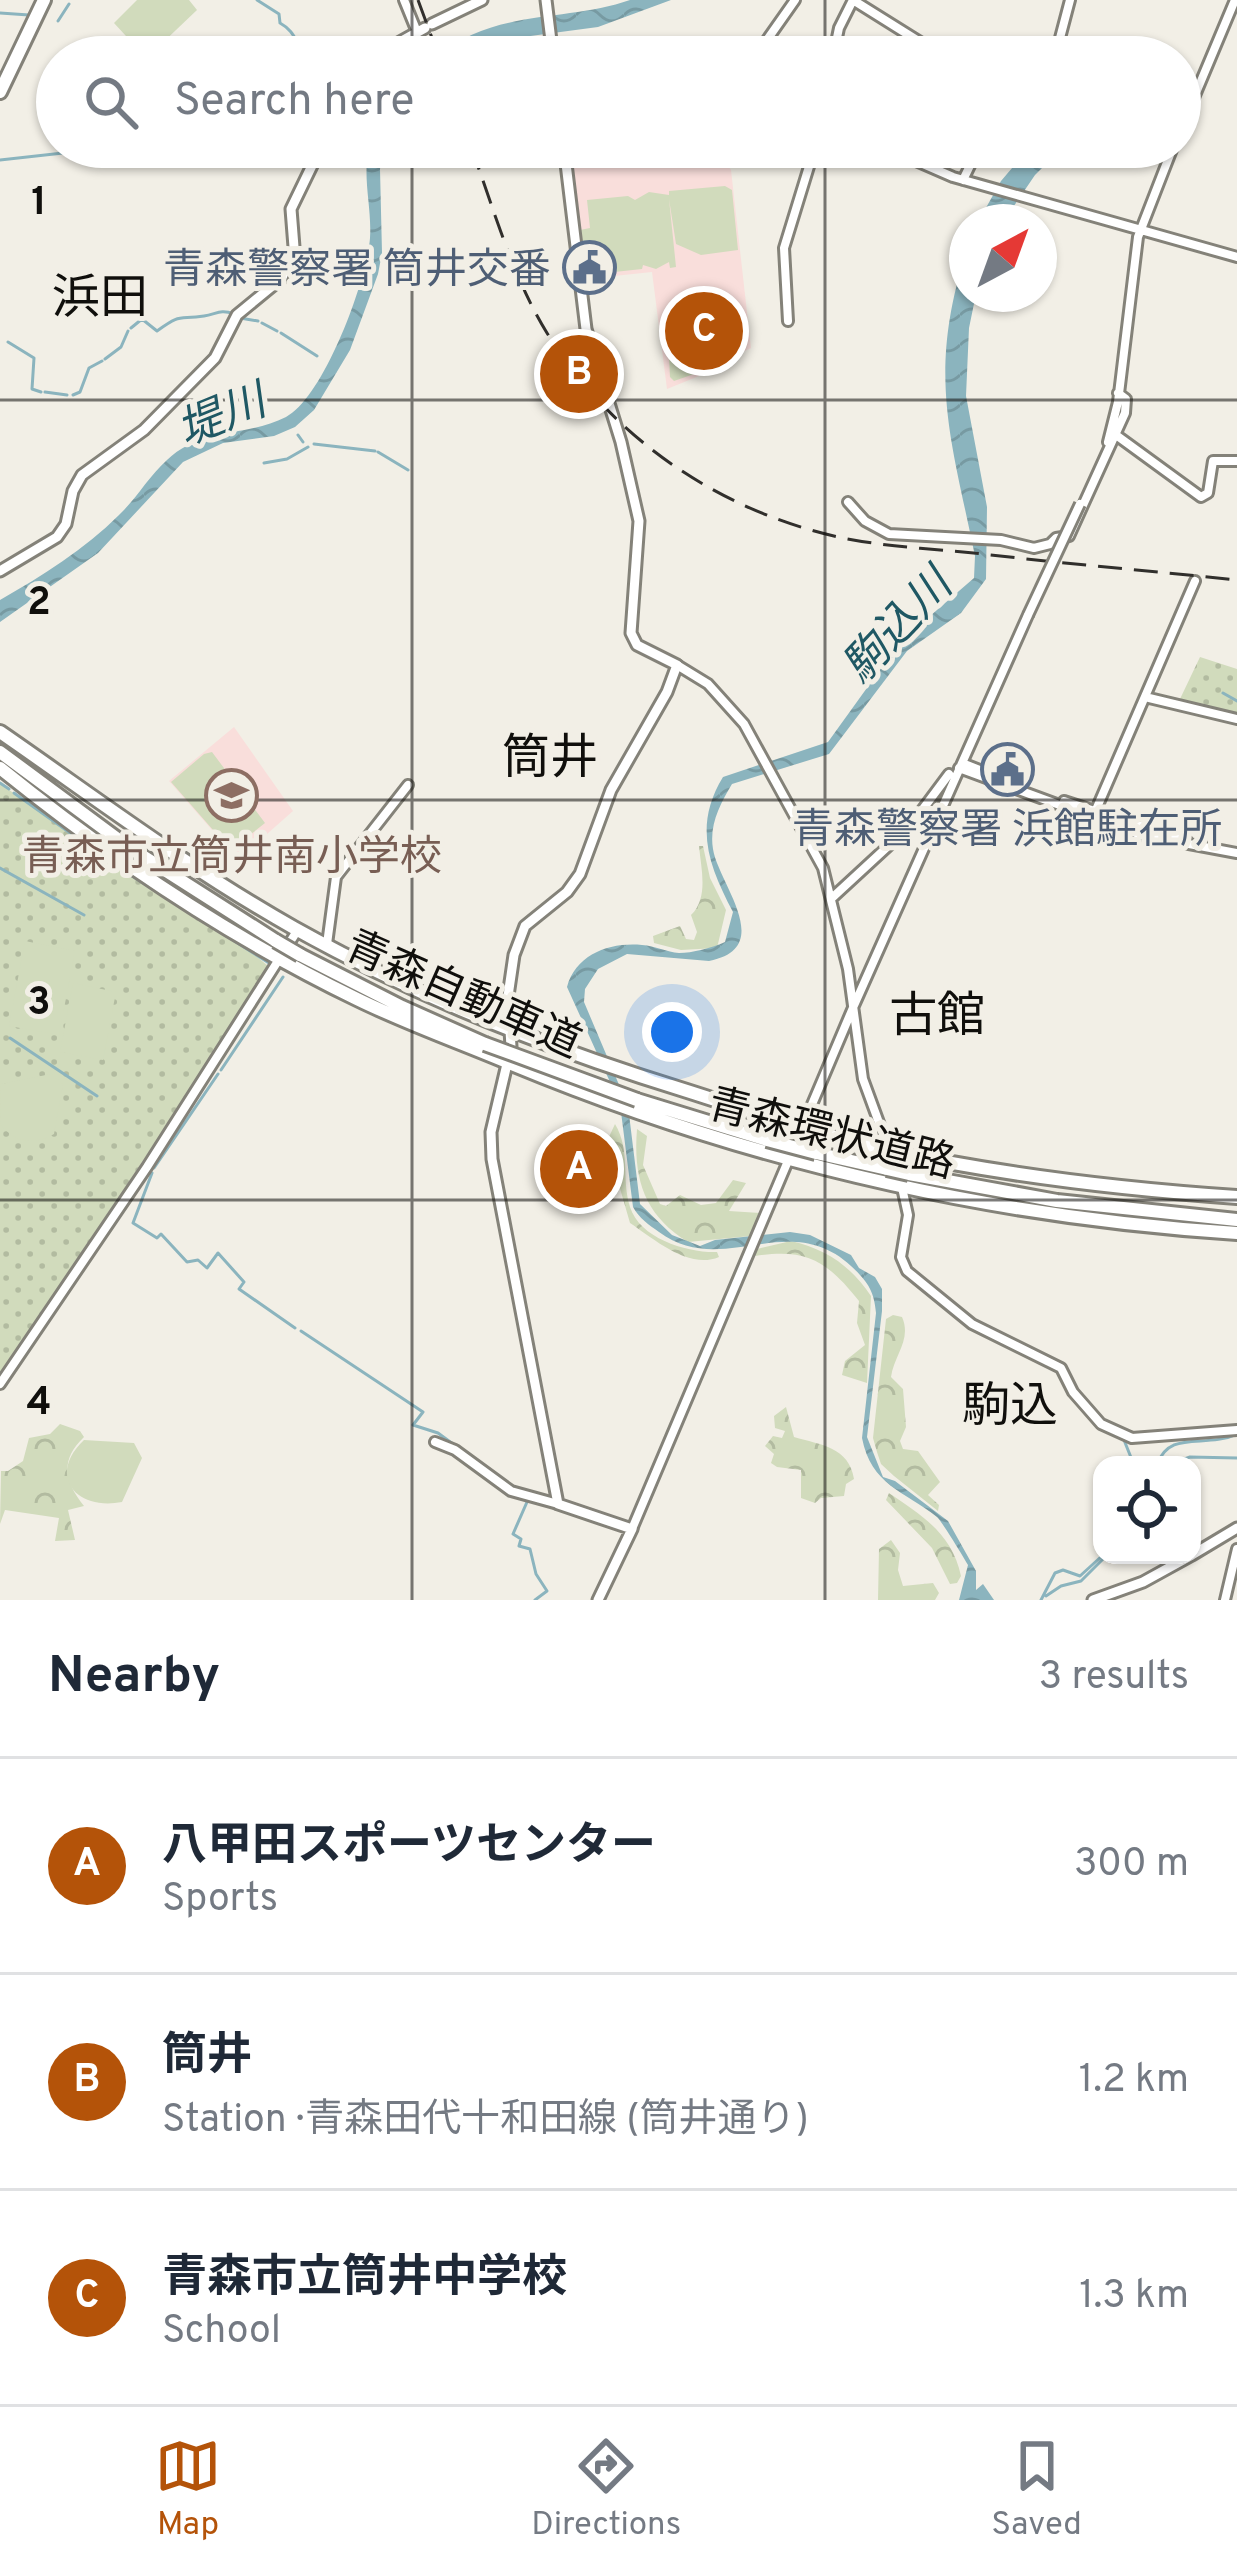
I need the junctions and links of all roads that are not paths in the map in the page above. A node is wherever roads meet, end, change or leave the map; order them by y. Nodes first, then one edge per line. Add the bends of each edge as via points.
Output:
1 (44, 0) edge
2 (404, 0) edge
3 (482, 0) edge
4 (795, 0) edge
5 (853, 0) edge
6 (1070, 0) edge
7 (1235, 0) edge
8 (425, 28) junction
9 (411, 36) edge
10 (770, 36) edge
11 (837, 36) edge
12 (910, 36) edge
13 (1061, 36) edge
14 (1201, 81) edge
15 (0, 92) edge
16 (310, 168) edge
17 (567, 168) edge
18 (809, 168) edge
19 (934, 168) edge
20 (969, 168) edge
21 (1166, 168) edge
22 (963, 180) junction
23 (1140, 231) junction
24 (1237, 256) edge
25 (788, 322) dead end
26 (1118, 393) junction
27 (1116, 436) junction
28 (1237, 461) edge
29 (848, 502) dead end
30 (0, 572) edge
31 (1195, 581) dead end
32 (677, 665) junction
33 (1144, 698) junction
34 (1237, 718) edge
35 (0, 731) edge
36 (0, 752) edge
37 (0, 767) edge
38 (957, 768) junction
39 (408, 785) dead end
40 (1095, 812) junction
41 (1237, 850) edge
42 (833, 897) junction
43 (297, 930) junction
44 (327, 946) junction
45 (281, 959) junction
46 (852, 1010) junction
47 (511, 1031) junction
48 (509, 1063) junction
49 (636, 1107) junction
50 (803, 1129) junction
51 (888, 1150) junction
52 (788, 1161) junction
53 (906, 1180) junction
54 (1237, 1197) edge
55 (1237, 1220) edge
56 (1237, 1233) edge
57 (0, 1384) edge
58 (1237, 1430) edge
59 (435, 1442) dead end
60 (558, 1504) junction
61 (1237, 1528) edge
62 (632, 1529) junction
63 (1237, 1549) edge
64 (1201, 1550) edge
65 (1176, 1564) edge
66 (596, 1600) edge
67 (1093, 1600) edge
68 (1225, 1600) edge

1 - 15 highway
2 - 8 street
3 - 8 main road
4 - 10 street
5 - 11 street
5 - 12 street
6 - 13 street
7 - 14 street
8 - 9 main road
16 - 30 main road via 291,209 294,247 282,278 237,315 213,361 144,430 82,476 57,537
17 - 32 main road via 586,329 639,521 631,633 637,645
18 - 25 street via 785,245
19 - 22 street
20 - 22 street
21 - 23 street
22 - 23 street
23 - 24 street
23 - 26 street
26 - 27 street via 1127,406
26 - 38 street, bridge via 1108,442
27 - 28 street via 1202,497 1213,460
27 - 29 street via 1070,536 1034,548 885,533
31 - 33 street
32 - 42 street via 726,701 763,756
32 - 47 main road via 611,790 580,874 522,933 508,986
33 - 34 street
33 - 40 street
35 - 43 highway, 青森環状道路
36 - 49 highway, 青森自動車道, bridge via 127,846 300,955
37 - 45 highway, 青森環状道路 via 121,860
38 - 40 street
38 - 41 street via 1141,836
38 - 42 street via 911,825
38 - 46 street
39 - 44 street via 337,877
40 - 41 street
42 - 46 street
43 - 44 highway, 青森環状道路
43 - 45 street
44 - 47 highway, 青森環状道路
45 - 48 highway, 青森環状道路
45 - 57 street
46 - 50 street
46 - 51 street via 863,1078
47 - 48 main road
47 - 50 highway, 青森環状道路
48 - 49 highway, 青森環状道路
48 - 60 main road via 490,1150
49 - 52 highway, 青森環状道路
49 - 53 highway, 青森自動車道, bridge
50 - 51 highway, 青森環状道路
50 - 52 street
51 - 53 street
51 - 54 highway, 青森環状道路 via 1102,1186
52 - 53 highway, 青森環状道路
52 - 62 street
53 - 55 highway, 青森自動車道
53 - 56 highway, 青森環状道路 via 1067,1215
53 - 58 street via 907,1271 972,1324 1061,1368 1101,1424 1132,1438
59 - 60 street via 507,1489
60 - 62 main road
61 - 64 main road
62 - 66 main road
63 - 68 street
65 - 67 main road

